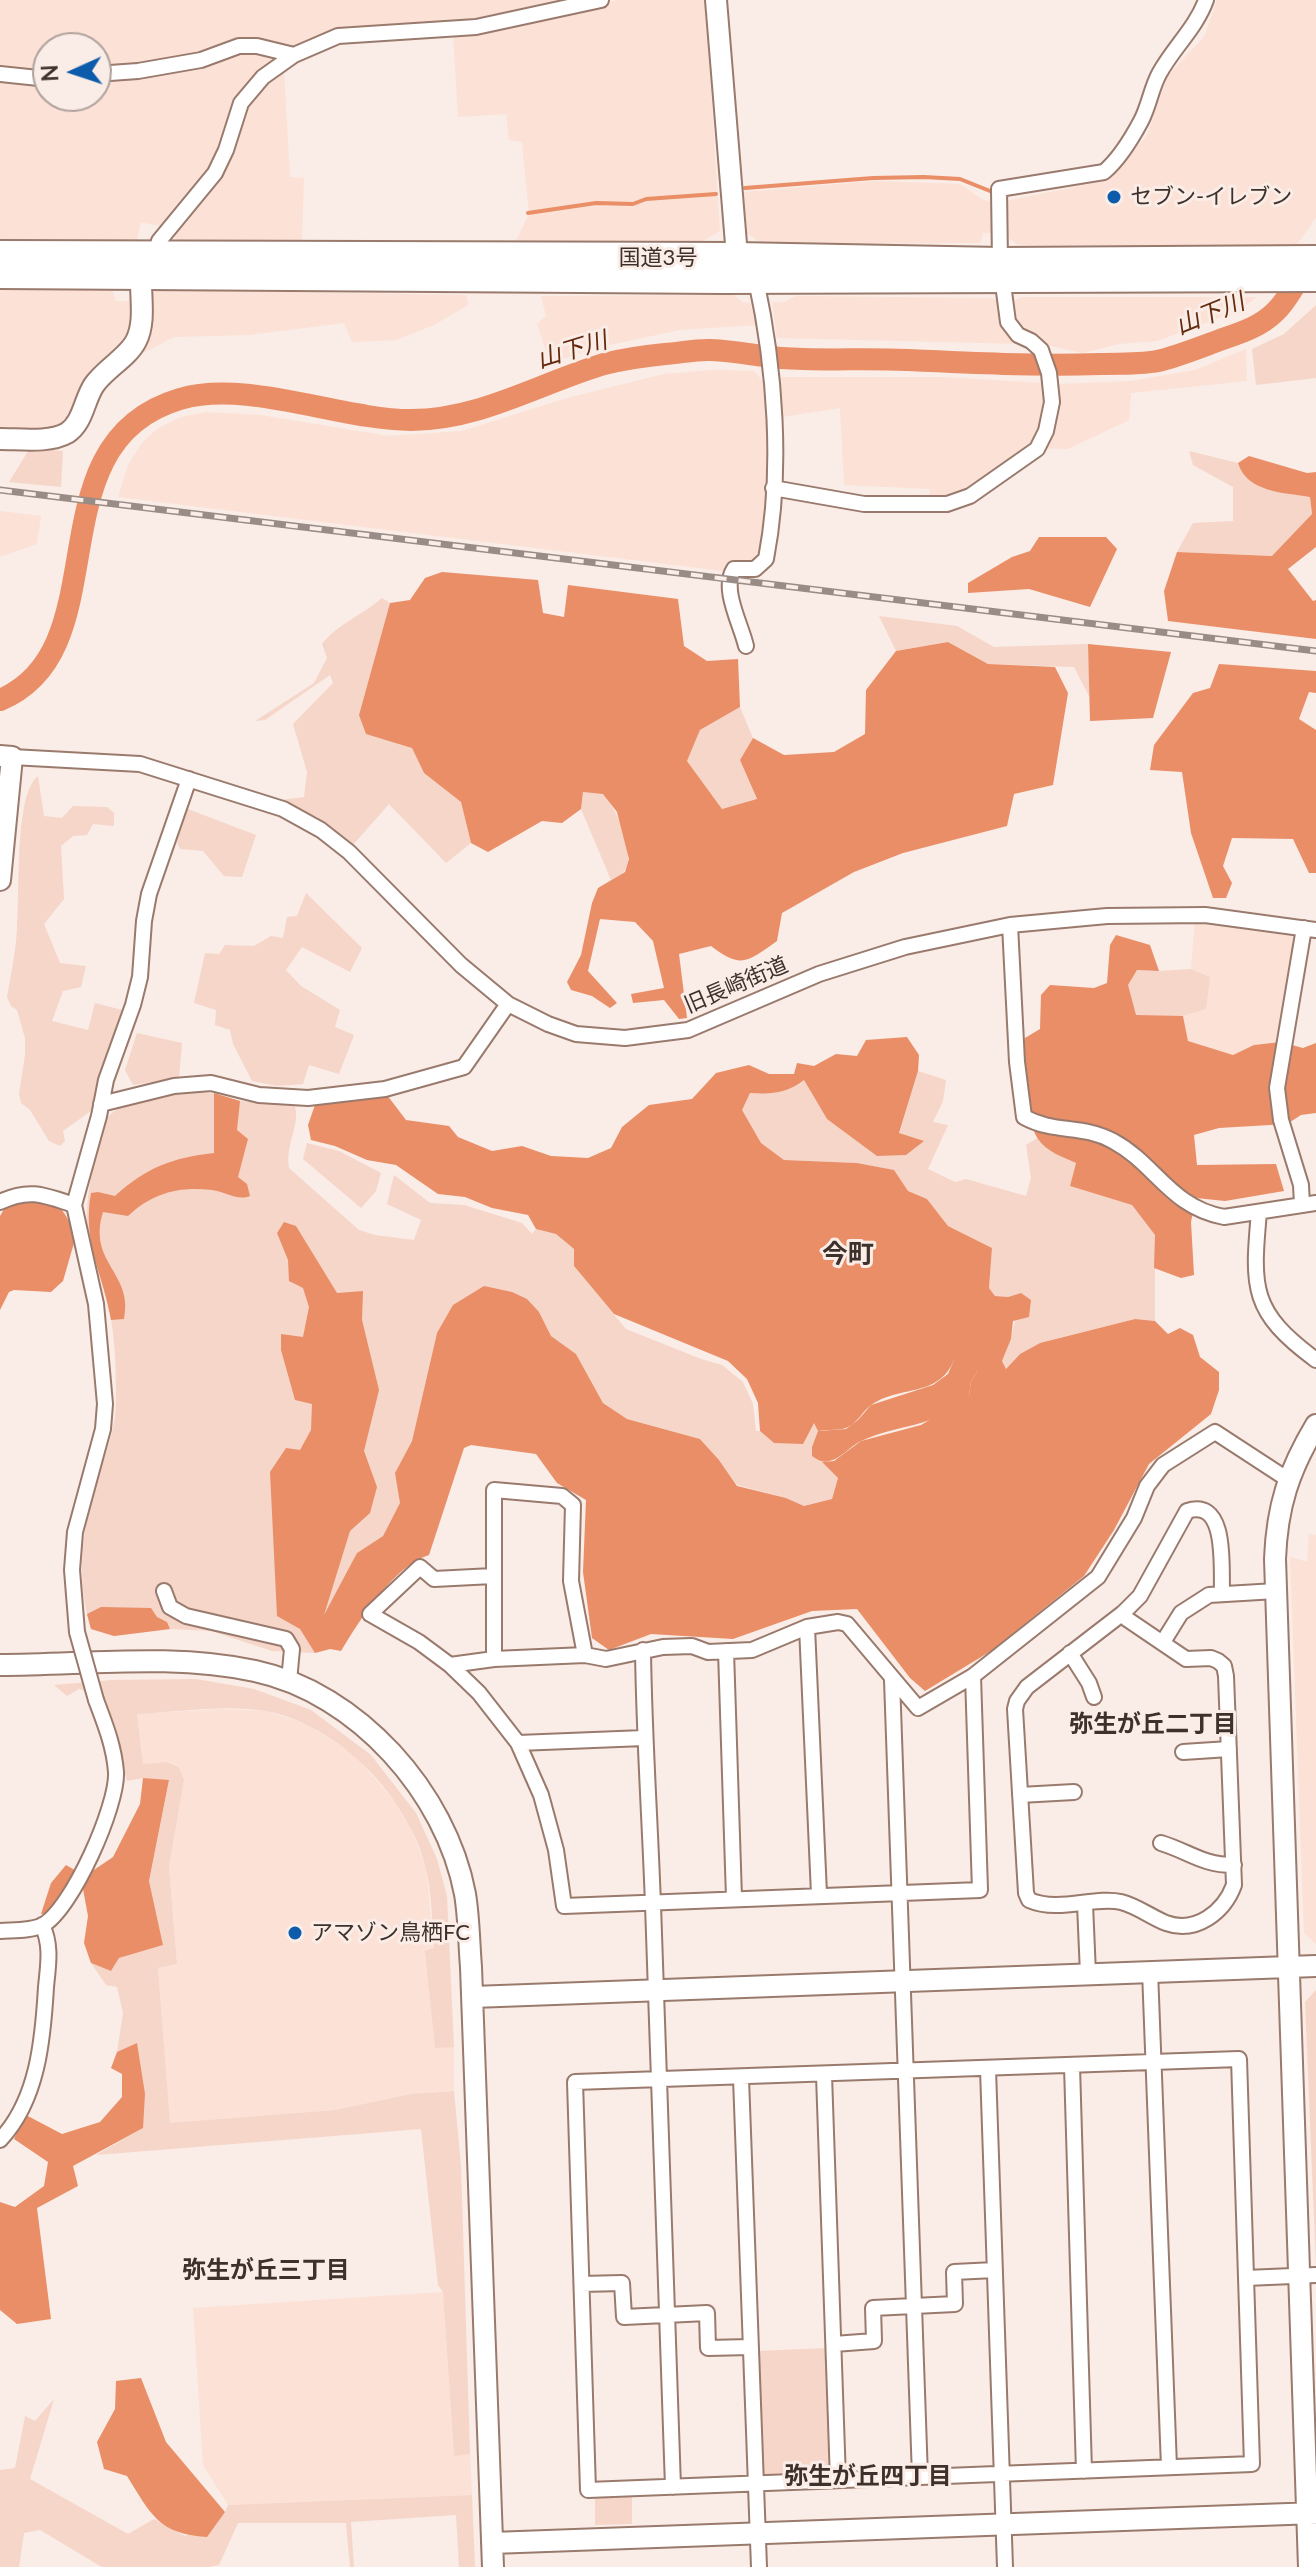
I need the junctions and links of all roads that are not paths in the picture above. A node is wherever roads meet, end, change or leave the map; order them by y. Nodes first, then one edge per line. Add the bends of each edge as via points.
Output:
1 (601, 0) edge
2 (716, 0) edge
3 (1206, 0) edge
4 (294, 55) junction
5 (112, 73) edge
6 (0, 74) edge
7 (32, 77) edge
8 (0, 254) edge
9 (737, 256) junction
10 (1316, 259) edge
11 (148, 264) junction
12 (1282, 268) junction
13 (1001, 270) junction
14 (0, 275) edge
15 (1316, 278) edge
16 (756, 280) junction
17 (0, 439) edge
18 (773, 488) junction
19 (746, 646) dead end
20 (6, 756) edge
21 (189, 779) junction
22 (0, 880) edge
23 (1010, 925) junction
24 (1310, 929) edge
25 (508, 1004) junction
26 (101, 1104) junction
27 (0, 1202) edge
28 (1309, 1204) edge
29 (74, 1205) junction
30 (1259, 1212) junction
31 (1316, 1360) edge
32 (1316, 1425) edge
33 (1287, 1479) junction
34 (493, 1576) junction
35 (164, 1591) dead end
36 (1276, 1591) junction
37 (1222, 1594) junction
38 (1123, 1613) junction
39 (807, 1627) junction
40 (1163, 1642) junction
41 (643, 1650) junction
42 (726, 1651) junction
43 (1070, 1653) junction
44 (585, 1655) junction
45 (494, 1659) junction
46 (0, 1665) edge
47 (450, 1665) junction
48 (973, 1676) junction
49 (892, 1680) junction
50 (289, 1681) junction
51 (1094, 1697) dead end
52 (644, 1738) junction
53 (518, 1743) junction
54 (1229, 1749) junction
55 (1183, 1752) dead end
56 (1074, 1792) dead end
57 (1020, 1795) junction
58 (1161, 1843) dead end
59 (1234, 1865) junction
60 (899, 1892) junction
61 (819, 1894) junction
62 (734, 1898) junction
63 (653, 1901) junction
64 (1085, 1904) junction
65 (42, 1925) junction
66 (0, 1931) edge
67 (1316, 1966) edge
68 (1289, 1967) junction
69 (1150, 1971) junction
70 (1088, 1974) junction
71 (901, 1980) junction
72 (655, 1990) junction
73 (473, 1997) junction
74 (1154, 2064) junction
75 (1072, 2066) junction
76 (988, 2069) junction
77 (904, 2072) junction
78 (824, 2075) junction
79 (741, 2078) junction
80 (657, 2081) junction
81 (0, 2140) edge
82 (995, 2270) junction
83 (1307, 2276) edge
84 (1246, 2278) junction
85 (582, 2284) junction
86 (913, 2306) junction
87 (666, 2315) junction
88 (834, 2344) junction
89 (750, 2347) junction
90 (1169, 2467) junction
91 (1084, 2471) junction
92 (1002, 2474) junction
93 (920, 2477) junction
94 (838, 2480) junction
95 (755, 2484) junction
96 (673, 2487) junction
97 (1311, 2514) edge
98 (1004, 2524) junction
99 (756, 2535) junction
100 (492, 2543) junction
101 (493, 2567) edge
102 (759, 2567) edge
103 (1005, 2567) edge
104 (1309, 2567) edge

1 - 4 street via 476,27 338,36
2 - 9 street
3 - 13 street via 1200,17 1158,75 1141,120 1114,163 1104,172 999,195
4 - 5 street via 239,46 201,60
4 - 11 street via 263,77 241,103 215,173 159,241
6 - 7 street
8 - 11 highway, 国道3号
9 - 11 highway, 国道3号
9 - 13 highway, 国道3号
9 - 16 street
10 - 12 highway, 国道3号
11 - 14 highway, 国道3号
11 - 16 highway, 国道3号
11 - 17 street via 136,342 102,372 79,420 68,432 53,437
12 - 13 highway, 国道3号
12 - 15 highway, 国道3号
13 - 16 highway, 国道3号
13 - 18 street via 1008,322 1041,350 1049,373 1052,402 1037,449 970,496 947,504 864,504
16 - 18 street via 769,340
18 - 19 street via 766,559 755,569 734,569 730,580 730,598
20 - 21 street, 旧長崎街道 via 140,764
20 - 22 street
21 - 25 street, 旧長崎街道 via 283,809 321,830
21 - 26 street via 149,894 140,977
23 - 24 street, 旧長崎街道 via 1107,916 1205,915
23 - 25 street, 旧長崎街道 via 905,947 819,974 688,1030 625,1038 576,1034
23 - 30 street via 1024,1117 1041,1126 1092,1131 1116,1143 1182,1201 1200,1210 1224,1217
24 - 28 street via 1277,1088 1281,1120
25 - 26 street via 464,1067 385,1089 308,1098 259,1095 211,1083
26 - 29 street
27 - 29 street via 29,1192
28 - 30 street
29 - 65 street, bridge via 96,1304 105,1404 75,1532 72,1570 77,1632 110,1735 116,1773 103,1829 74,1887
30 - 31 street via 1256,1287 1269,1319
32 - 33 street
33 - 36 street via 1276,1535
33 - 48 street via 1215,1432 1163,1465 1098,1577
34 - 44 street via 494,1490 562,1496 573,1505 571,1581
34 - 45 street
34 - 47 street via 434,1579 420,1567 370,1614
35 - 50 street via 170,1607 186,1616 286,1639 292,1649
36 - 37 street
36 - 68 street
37 - 38 street via 1218,1528 1207,1509 1197,1508 1187,1511 1140,1596
37 - 40 street via 1209,1595 1181,1613
38 - 40 street
38 - 43 street
39 - 42 street via 766,1646
39 - 49 street via 847,1624
39 - 61 street
40 - 54 street via 1186,1659 1211,1658 1224,1666
41 - 42 street via 692,1646
41 - 44 street via 606,1659
41 - 52 street
42 - 62 street
43 - 51 street
43 - 57 street via 1017,1701
44 - 45 street
45 - 47 street
46 - 50 street via 205,1664
47 - 53 street
48 - 49 street via 918,1708
48 - 60 street via 980,1890
49 - 60 street
50 - 73 street via 388,1746 428,1799 465,1893
52 - 53 street
52 - 63 street
53 - 63 street via 549,1823 564,1906
54 - 55 street
54 - 59 street
56 - 57 street
57 - 64 street via 1029,1900
58 - 59 street via 1203,1862
59 - 64 street via 1234,1885 1226,1903 1208,1919 1189,1925 1169,1924 1120,1902
60 - 61 street
60 - 71 street
61 - 62 street
62 - 63 street
63 - 72 street
64 - 70 street
65 - 66 street
65 - 81 street via 49,1944 39,2053 32,2085
67 - 68 street
68 - 69 street
68 - 83 street
69 - 70 street
69 - 74 street
70 - 71 street
71 - 72 street
71 - 77 street
72 - 73 street
72 - 80 street
73 - 100 street
74 - 75 street
74 - 84 street via 1239,2059
74 - 90 street
75 - 76 street
75 - 91 street
76 - 77 street
76 - 82 street
77 - 78 street
77 - 86 street
78 - 79 street
78 - 88 street
79 - 80 street
79 - 89 street
80 - 85 street via 575,2082
80 - 87 street
82 - 86 street via 954,2272 955,2304
82 - 92 street
83 - 84 street
83 - 97 street
84 - 90 street via 1252,2464
85 - 87 street via 622,2283 624,2317
85 - 96 street via 588,2490
86 - 88 street via 873,2308 874,2341
86 - 93 street
87 - 89 street via 707,2313 708,2348
87 - 96 street
88 - 94 street
89 - 95 street
90 - 91 street
91 - 92 street
92 - 93 street
92 - 98 street
93 - 94 street
94 - 95 street
95 - 96 street
95 - 99 street
97 - 98 street
97 - 104 street
98 - 99 street
98 - 103 street
99 - 100 street
99 - 102 street
100 - 101 street

